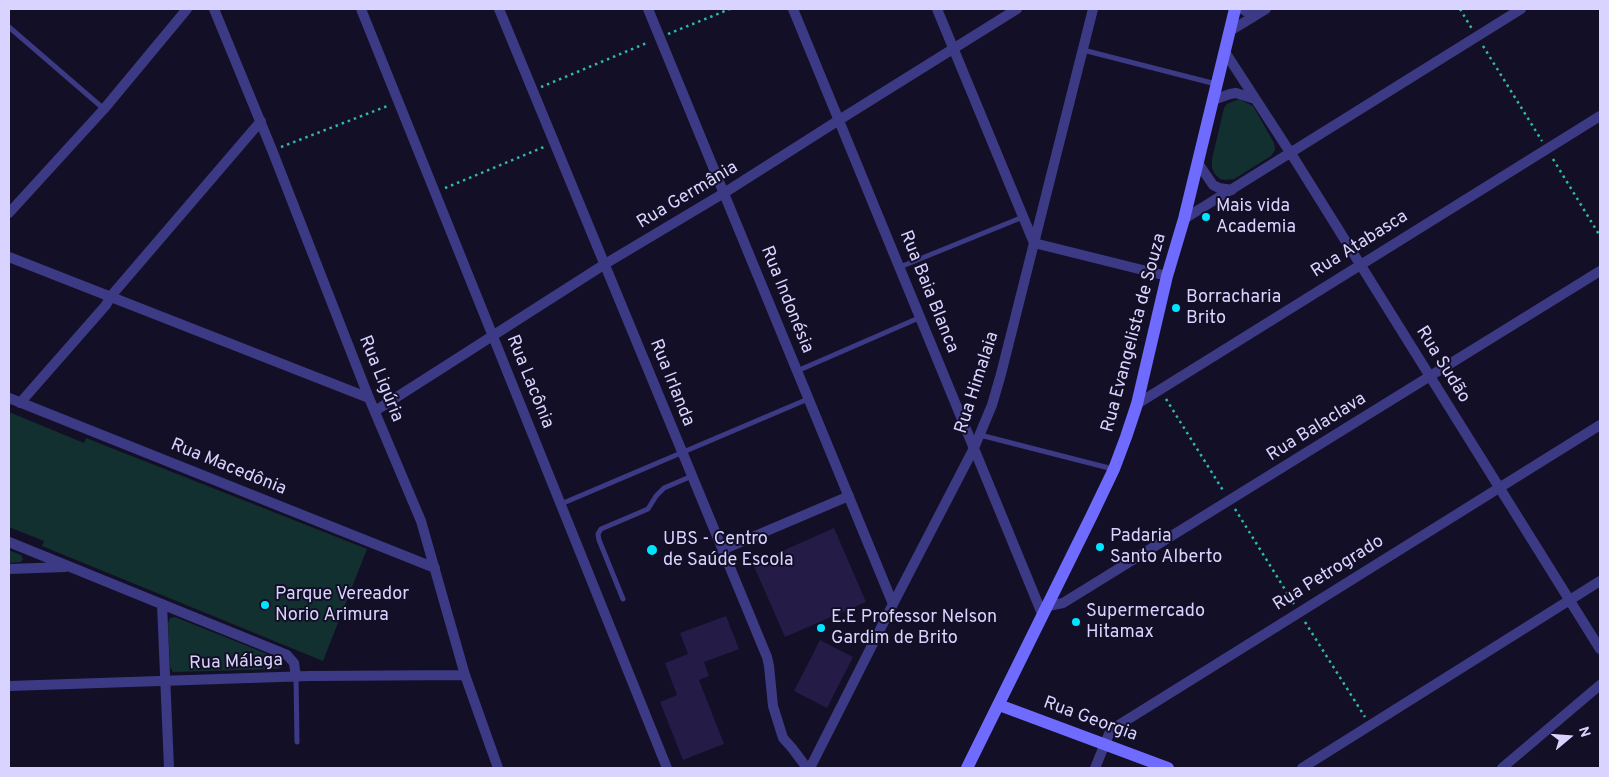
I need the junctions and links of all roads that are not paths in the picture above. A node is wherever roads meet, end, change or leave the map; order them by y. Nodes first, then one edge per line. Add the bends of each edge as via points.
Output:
1 (186, 9) edge
2 (214, 9) edge
3 (361, 9) edge
4 (499, 9) edge
5 (648, 9) edge
6 (793, 9) edge
7 (937, 9) edge
8 (1018, 9) edge
9 (1094, 9) edge
10 (1235, 9) edge
11 (1242, 9) edge
12 (1521, 9) edge
13 (1262, 11) edge
14 (9, 27) edge
15 (1230, 31) junction
16 (953, 48) junction
17 (1083, 50) junction
18 (1225, 52) junction
19 (1217, 84) junction
20 (1255, 99) junction
21 (1213, 100) junction
22 (104, 109) junction
23 (1600, 116) edge
24 (839, 120) junction
25 (260, 122) junction
26 (1291, 153) junction
27 (1198, 163) junction
28 (1232, 190) junction
29 (724, 194) junction
30 (9, 213) edge
31 (1024, 217) junction
32 (1184, 219) junction
33 (1034, 243) junction
34 (9, 257) edge
35 (605, 264) junction
36 (1360, 264) junction
37 (900, 267) junction
38 (1600, 271) edge
39 (1167, 276) junction
40 (111, 296) junction
41 (921, 317) junction
42 (492, 336) junction
43 (797, 371) junction
44 (1430, 377) junction
45 (9, 398) edge
46 (369, 398) junction
47 (808, 399) junction
48 (20, 403) junction
49 (1138, 404) junction
50 (375, 411) junction
51 (1600, 425) edge
52 (980, 436) junction
53 (974, 448) junction
54 (682, 452) junction
55 (1114, 469) junction
56 (692, 476) junction
57 (1499, 487) junction
58 (849, 496) junction
59 (561, 504) junction
60 (9, 542) edge
61 (722, 550) junction
62 (70, 567) junction
63 (435, 568) junction
64 (9, 569) edge
65 (1600, 581) edge
66 (623, 599) dead end
67 (1570, 600) junction
68 (162, 604) junction
69 (893, 604) junction
70 (1046, 611) junction
71 (1600, 649) edge
72 (464, 674) junction
73 (296, 677) junction
74 (164, 681) junction
75 (1600, 685) edge
76 (9, 686) edge
77 (1000, 706) junction
78 (297, 742) dead end
79 (1105, 744) junction
80 (168, 768) edge
81 (498, 768) edge
82 (667, 768) edge
83 (809, 768) edge
84 (968, 768) edge
85 (1095, 768) edge
86 (1168, 768) edge
87 (1302, 768) edge
88 (1502, 768) edge

1 - 22 street
2 - 25 street, Rua Ligúria
3 - 42 street, Rua Lacônia
4 - 35 street, Rua Irlanda
5 - 29 street, Rua Indonésia
6 - 24 street, Rua Baia Blanca
7 - 16 street
8 - 16 street, Rua Germânia
9 - 17 street, Rua Himalaia
10 - 15 main road, Rua Evangelista de Souza
11 - 13 street
12 - 26 street
13 - 15 street
14 - 22 lane
15 - 18 main road, Rua Evangelista de Souza
16 - 24 street, Rua Germânia
16 - 31 street
17 - 19 lane
17 - 33 street, Rua Himalaia
18 - 19 main road, Rua Evangelista de Souza
18 - 20 street, Rua Sudão
19 - 21 main road, Rua Evangelista de Souza
20 - 21 street via 1236,93
20 - 26 street, Rua Sudão
21 - 27 main road, Rua Evangelista de Souza
22 - 30 street
23 - 36 street, Rua Atabasca
24 - 29 street, Rua Germânia
24 - 37 street, Rua Baia Blanca
25 - 40 street
25 - 46 street, Rua Ligúria
26 - 28 street
26 - 36 street, Rua Sudão
27 - 28 street via 1213,185
27 - 32 main road, Rua Evangelista de Souza
28 - 32 street
29 - 35 street, Rua Germânia
29 - 43 street, Rua Indonésia
31 - 33 street
31 - 37 lane
32 - 39 main road, Rua Evangelista de Souza
33 - 39 street
33 - 52 street, Rua Himalaia via 1001,374
34 - 40 street
35 - 42 street, Rua Germânia
35 - 54 street, Rua Irlanda
36 - 44 street, Rua Sudão
36 - 49 street, Rua Atabasca
37 - 41 street, Rua Baia Blanca
38 - 44 street, Rua Balaclava
39 - 49 main road, Rua Evangelista de Souza
40 - 46 street
40 - 48 street
41 - 43 lane
41 - 53 street, Rua Baia Blanca
42 - 50 street, Rua Germânia
42 - 59 street, Rua Lacônia
43 - 47 street, Rua Indonésia
44 - 57 street, Rua Sudão
44 - 70 street, Rua Balaclava
45 - 48 street, Rua Macedônia
46 - 50 street, Rua Ligúria
47 - 54 lane
47 - 58 street, Rua Indonésia
48 - 63 street, Rua Macedônia
49 - 55 main road, Rua Evangelista de Souza
50 - 63 street, Rua Ligúria via 421,521
51 - 57 street, Rua Petrogrado
52 - 53 street, Rua Himalaia
52 - 55 lane
53 - 69 street, Rua Himalaia
53 - 70 street, Rua Baia Blanca
54 - 56 street, Rua Irlanda
54 - 59 lane
55 - 70 main road, Rua Evangelista de Souza
56 - 61 street, Rua Irlanda
56 - 66 lane via 664,488 648,509 601,529 598,534
57 - 67 street, Rua Sudão
57 - 79 street, Rua Petrogrado via 1114,728
58 - 61 street
58 - 69 street, Rua Indonésia
59 - 82 street, Rua Lacônia
60 - 62 street
61 - 83 street, Rua Irlanda via 767,657 773,706 783,738
62 - 64 street
62 - 68 street
63 - 72 street, Rua Ligúria
65 - 67 street
67 - 71 street, Rua Sudão
67 - 87 street
68 - 73 street via 287,655 294,663
68 - 74 street
69 - 83 street, Rua Himalaia
70 - 77 main road, Rua Evangelista de Souza
72 - 73 street, Rua Málaga
72 - 81 street, Rua Ligúria
73 - 74 street, Rua Málaga
73 - 78 lane
74 - 76 street, Rua Málaga
74 - 80 street
75 - 88 street
77 - 79 main road, Rua Georgia
77 - 84 main road, Rua Evangelista de Souza
79 - 85 street, Rua Petrogrado
79 - 86 main road, Rua Georgia

